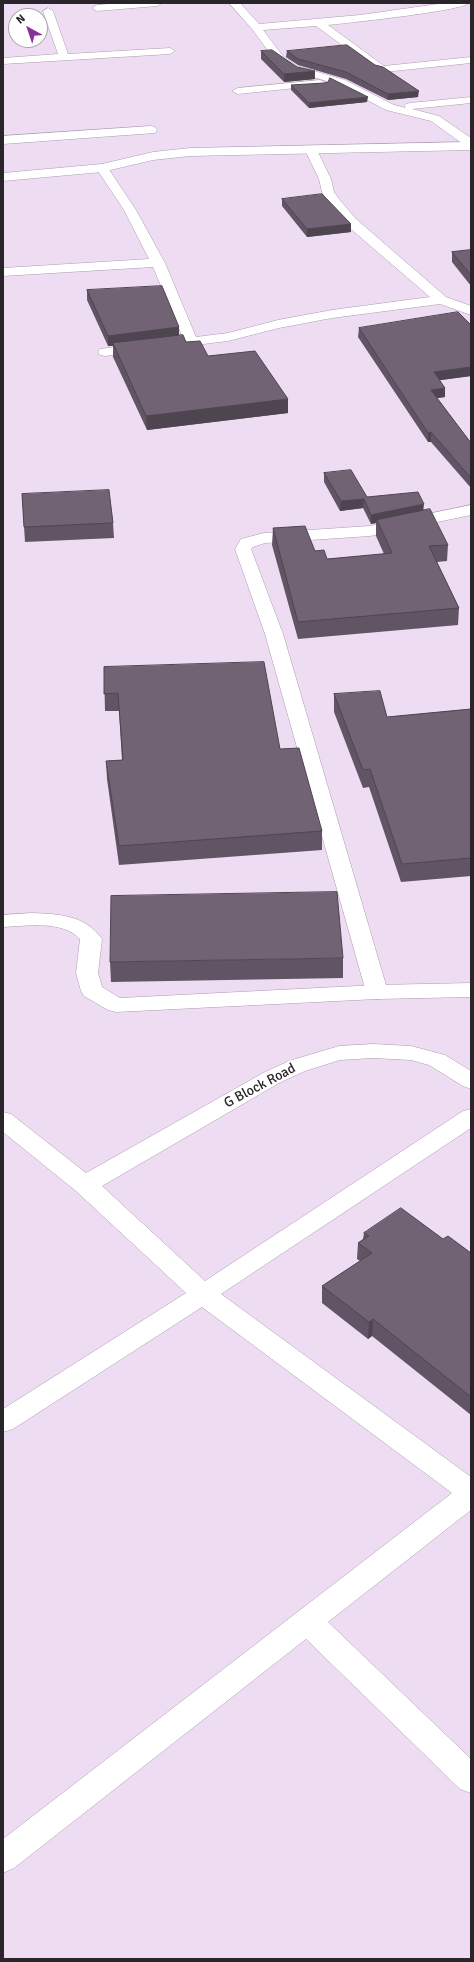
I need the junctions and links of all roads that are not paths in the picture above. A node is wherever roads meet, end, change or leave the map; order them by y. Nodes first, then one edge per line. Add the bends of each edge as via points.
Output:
1 (157, 3) edge
2 (234, 3) edge
3 (464, 3) edge
4 (97, 8) dead end
5 (48, 11) dead end
6 (319, 23) junction
7 (256, 27) junction
8 (170, 51) dead end
9 (64, 57) junction
10 (471, 60) edge
11 (3, 61) edge
12 (338, 81) junction
13 (238, 91) dead end
14 (471, 100) edge
15 (390, 108) junction
16 (151, 130) dead end
17 (3, 140) edge
18 (471, 145) edge
19 (311, 150) junction
20 (102, 168) junction
21 (3, 177) edge
22 (158, 263) junction
23 (3, 272) edge
24 (440, 300) junction
25 (471, 311) edge
26 (191, 341) junction
27 (105, 352) dead end
28 (471, 510) edge
29 (3, 922) edge
30 (471, 990) edge
31 (377, 992) junction
32 (471, 1081) edge
33 (471, 1117) edge
34 (3, 1120) edge
35 (85, 1185) junction
36 (203, 1294) junction
37 (8, 1412) edge
38 (471, 1493) edge
39 (308, 1620) junction
40 (471, 1779) edge
41 (3, 1858) edge

1 - 4 street
2 - 7 street
3 - 6 street
5 - 9 street
6 - 7 street
6 - 10 street via 384,69
7 - 12 street via 285,63 302,72
8 - 9 street
9 - 11 street
12 - 13 street
12 - 15 street
14 - 15 street
15 - 18 street via 434,118
16 - 17 street
18 - 19 street
19 - 20 street via 173,153
19 - 24 street via 325,179 328,192 338,208
20 - 21 street
20 - 22 street via 130,210
22 - 23 street
22 - 26 street
24 - 25 street
24 - 26 street via 332,314 228,337
26 - 27 street
28 - 31 street via 370,531 264,538 247,543 243,549 274,634
29 - 31 street via 65,922 82,928 91,938 87,973 92,991 116,1005
30 - 31 street
32 - 35 street, G Block Road via 437,1060 411,1054 373,1051 339,1053 297,1066 270,1078
33 - 36 street
34 - 35 street
35 - 36 street
36 - 37 street
36 - 38 street
38 - 39 street
39 - 40 street
39 - 41 street

